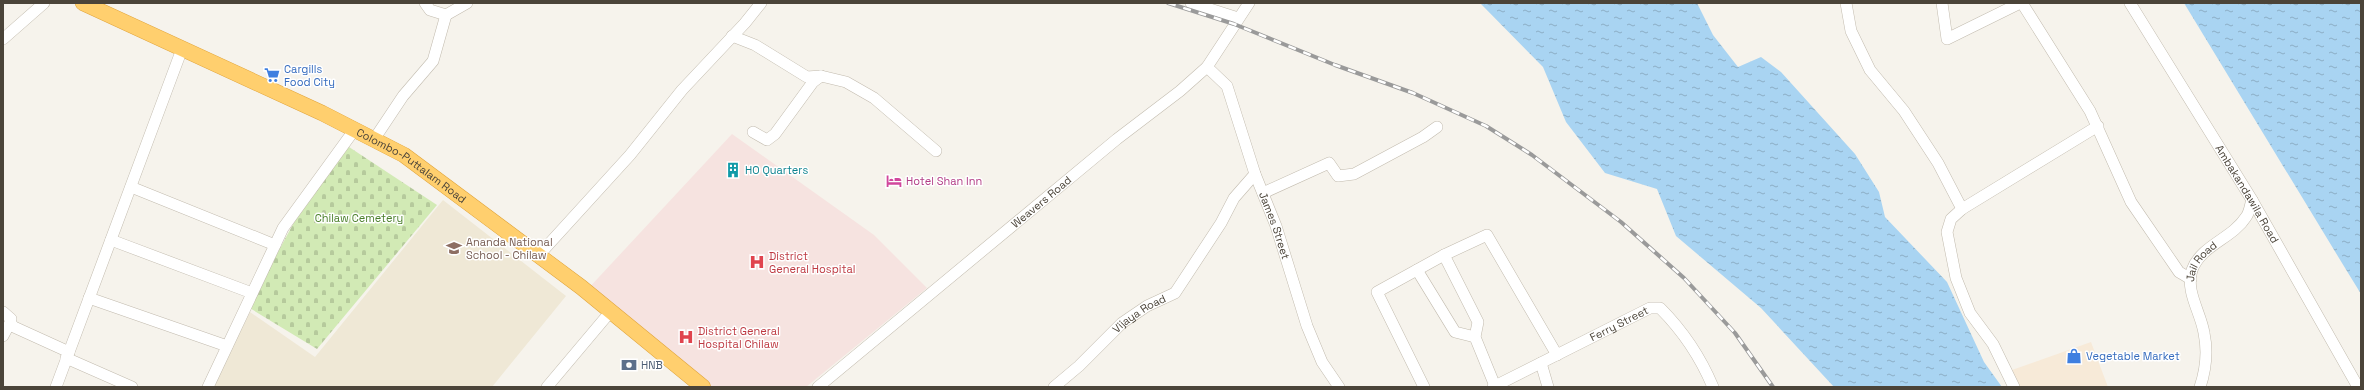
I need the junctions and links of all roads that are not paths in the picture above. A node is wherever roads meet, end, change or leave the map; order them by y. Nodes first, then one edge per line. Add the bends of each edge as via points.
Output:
1 (44, 3) edge
2 (425, 3) edge
3 (467, 3) edge
4 (761, 3) edge
5 (1191, 3) edge
6 (1249, 3) edge
7 (1846, 3) edge
8 (1942, 3) edge
9 (2021, 3) edge
10 (2130, 3) edge
11 (90, 4) edge
12 (446, 15) junction
13 (1238, 18) junction
14 (732, 36) junction
15 (3, 39) edge
16 (182, 49) junction
17 (1207, 67) junction
18 (821, 76) junction
19 (2098, 126) junction
20 (1437, 127) dead end
21 (355, 129) junction
22 (754, 132) dead end
23 (375, 138) junction
24 (936, 151) dead end
25 (1255, 174) junction
26 (131, 187) junction
27 (1263, 193) junction
28 (2252, 200) junction
29 (1962, 210) junction
30 (111, 240) junction
31 (274, 245) junction
32 (1444, 255) junction
33 (538, 256) junction
34 (1418, 270) junction
35 (2191, 279) junction
36 (252, 293) junction
37 (89, 298) junction
38 (611, 311) junction
39 (3, 312) edge
40 (10, 323) junction
41 (3, 336) edge
42 (1475, 337) junction
43 (227, 346) junction
44 (68, 355) junction
45 (1557, 355) junction
46 (1541, 363) junction
47 (1494, 386) edge
48 (56, 387) edge
49 (132, 387) edge
50 (208, 387) edge
51 (547, 387) edge
52 (703, 387) edge
53 (818, 387) edge
54 (1054, 387) edge
55 (1339, 387) edge
56 (1424, 387) edge
57 (1548, 387) edge
58 (1713, 387) edge
59 (2014, 387) edge
60 (2200, 387) edge
61 (2358, 387) edge

1 - 15 street
2 - 12 street via 430,10
3 - 12 street
4 - 14 street
5 - 13 street
6 - 13 street, Weavers Road
7 - 29 street via 1850,31 1870,70 1904,111 1938,163
8 - 9 street via 1948,39
9 - 19 street
10 - 28 street, Ambakandawila Road
11 - 16 highway, Colombo-Puttalam Road
12 - 23 street via 433,61 403,96
13 - 17 street, Weavers Road
14 - 18 street via 755,45 807,77
14 - 33 street via 682,90 630,155
16 - 21 highway, Colombo-Puttalam Road
16 - 26 street
17 - 25 street, James Street via 1227,86
17 - 53 street, Weavers Road
18 - 22 street via 813,82 776,134 767,140
18 - 24 street via 846,82 874,98
19 - 29 street
19 - 35 street via 2130,202 2179,272
20 - 27 street via 1354,174 1338,176 1329,163
21 - 23 highway, Colombo-Puttalam Road
21 - 31 street via 283,228
23 - 33 highway, Colombo-Puttalam Road via 432,174
25 - 27 street, James Street
25 - 54 street, Vijaya Road via 1234,198 1221,223 1175,293 1147,306 1122,323
26 - 30 street
26 - 31 street
27 - 55 street, James Street via 1312,338 1322,362
28 - 35 street, Jail Road via 2248,216 2242,223 2200,256
28 - 61 street, Ambakandawila Road
29 - 59 street via 1952,219 1947,232 1956,278 1970,313 1993,344
30 - 36 street
30 - 37 street
31 - 36 street
32 - 34 street
32 - 42 street via 1478,322
32 - 45 street via 1487,235
33 - 38 highway, Colombo-Puttalam Road
34 - 42 street via 1454,332
34 - 56 street via 1377,292
35 - 60 street, Jail Road via 2206,346
36 - 43 street
37 - 43 street
37 - 44 street
38 - 51 street
38 - 52 highway, Colombo-Puttalam Road
39 - 40 street via 11,319
40 - 41 street
40 - 44 street
42 - 47 street
43 - 50 street
44 - 48 street
44 - 49 street
45 - 46 street, Ferry Street
45 - 58 street, Ferry Street via 1645,309 1660,308 1691,344
46 - 47 street, Ferry Street
46 - 57 street

